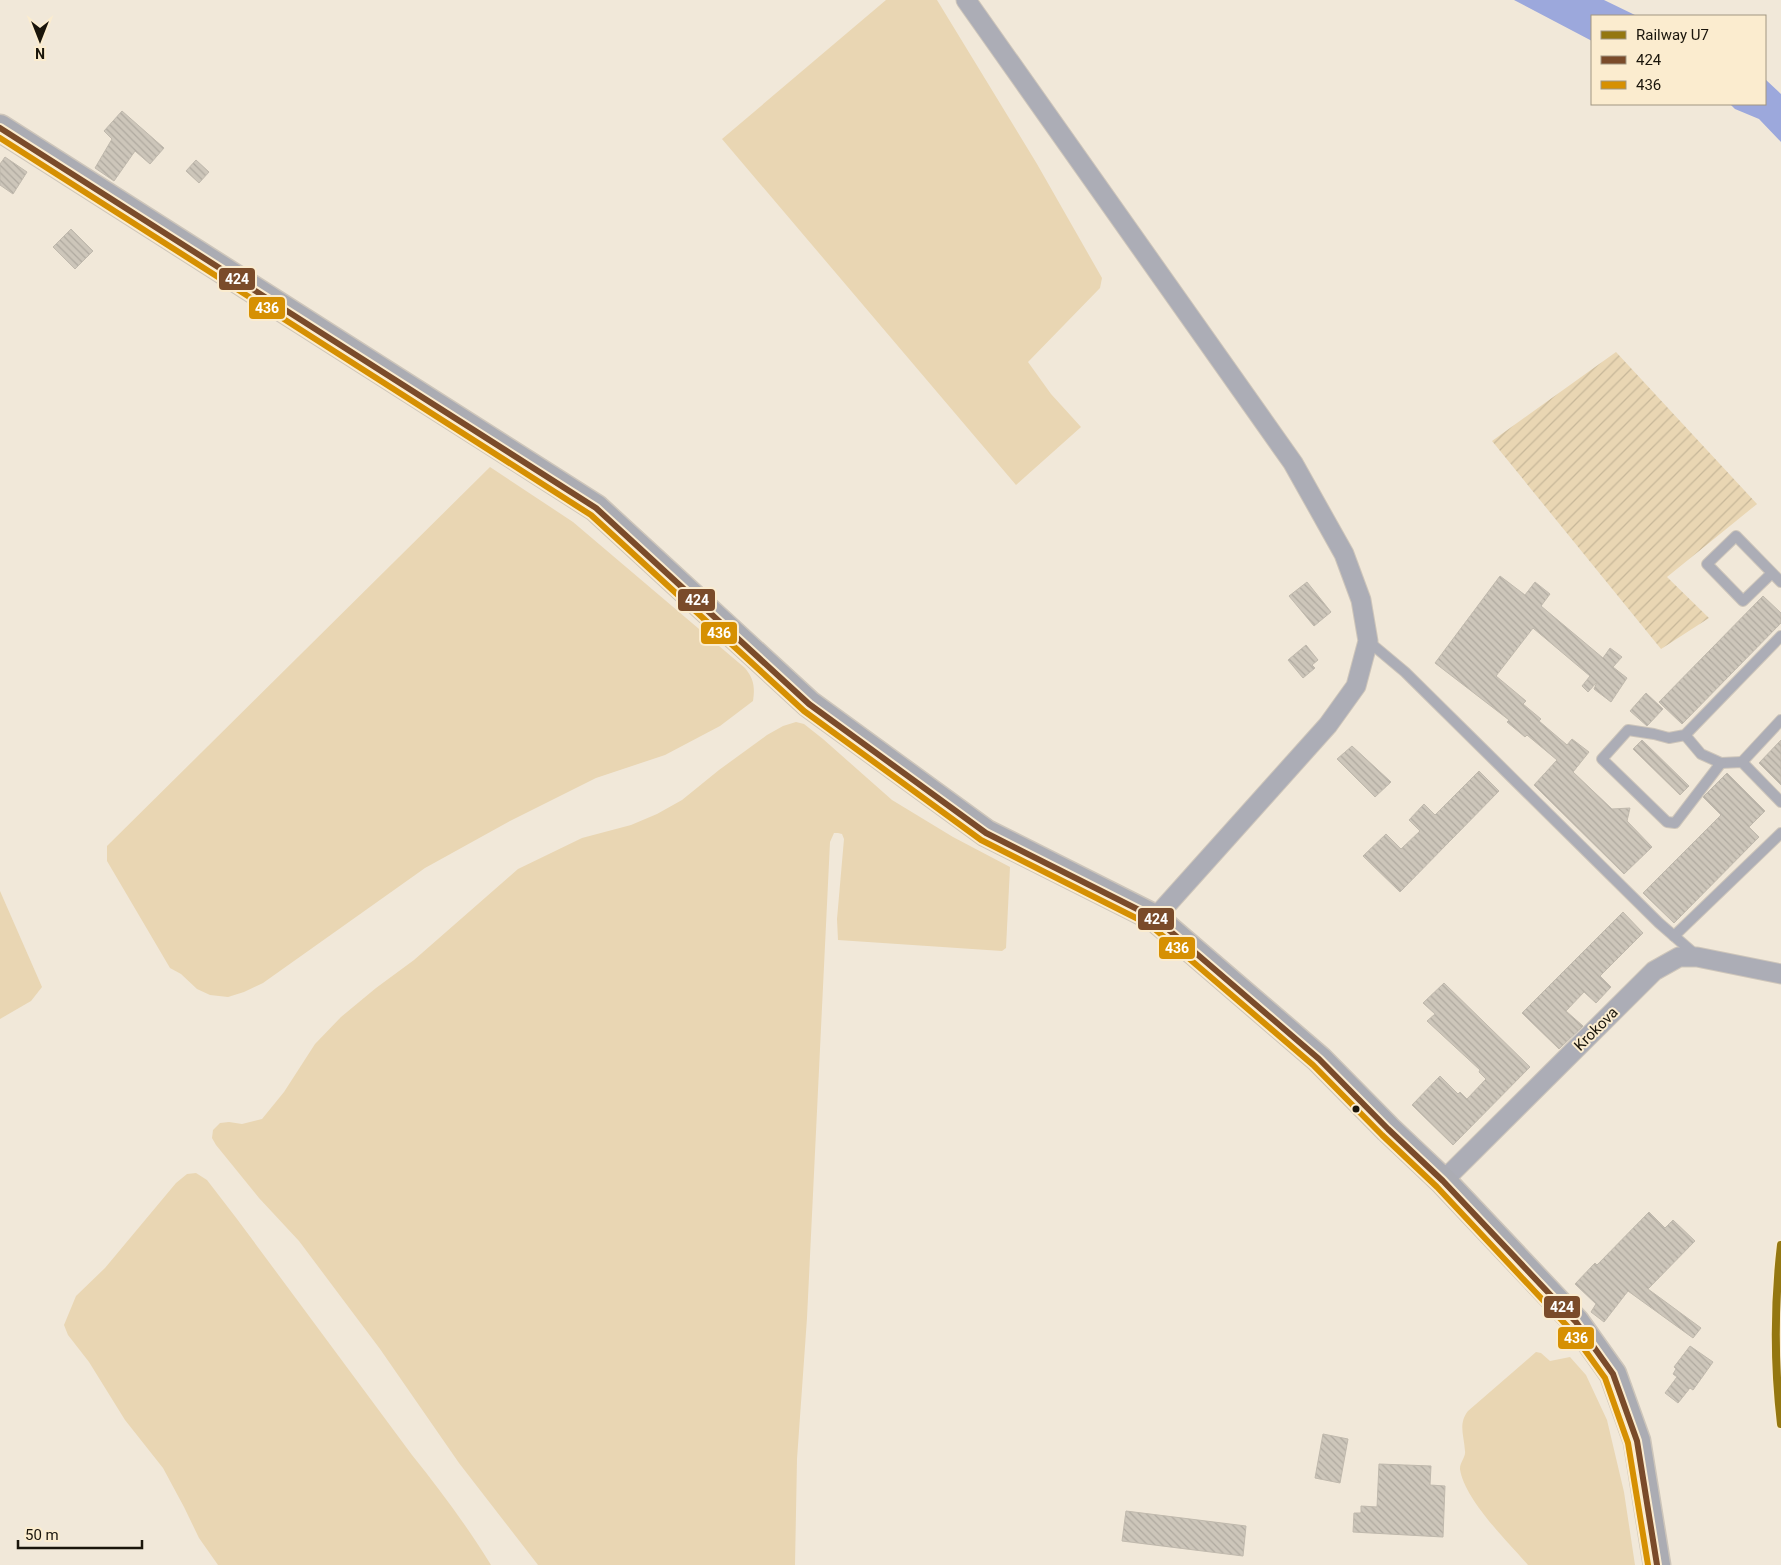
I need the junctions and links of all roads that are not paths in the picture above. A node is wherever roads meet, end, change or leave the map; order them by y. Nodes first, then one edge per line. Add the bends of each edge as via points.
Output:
1 (966, 0) edge
2 (0, 128) edge
3 (1772, 573) junction
4 (1781, 582) edge
5 (1781, 636) edge
6 (1368, 641) junction
7 (1781, 720) edge
8 (1685, 735) junction
9 (1742, 762) junction
10 (1720, 763) junction
11 (1781, 802) edge
12 (1781, 833) edge
13 (1155, 918) junction
14 (1674, 936) junction
15 (1697, 957) junction
16 (1781, 974) edge
17 (1443, 1181) junction
18 (1657, 1565) edge

1 - 6 street via 1293,463 1344,554 1361,600
2 - 13 main road via 596,508 809,704 986,833
3 - 3 lane via 1736,536 1707,564 1743,601
3 - 4 lane
5 - 8 lane
6 - 13 street via 1356,686 1328,725
6 - 14 lane via 1405,672
7 - 9 lane
8 - 10 lane via 1701,754
8 - 10 lane via 1669,738 1628,730 1602,759 1667,822 1675,823
9 - 10 lane
9 - 11 lane
12 - 14 lane
13 - 17 main road via 1320,1059
14 - 15 lane
15 - 16 street, Krokova
15 - 17 street, Krokova via 1679,957 1654,971
17 - 18 main road via 1576,1322 1613,1374 1637,1441

